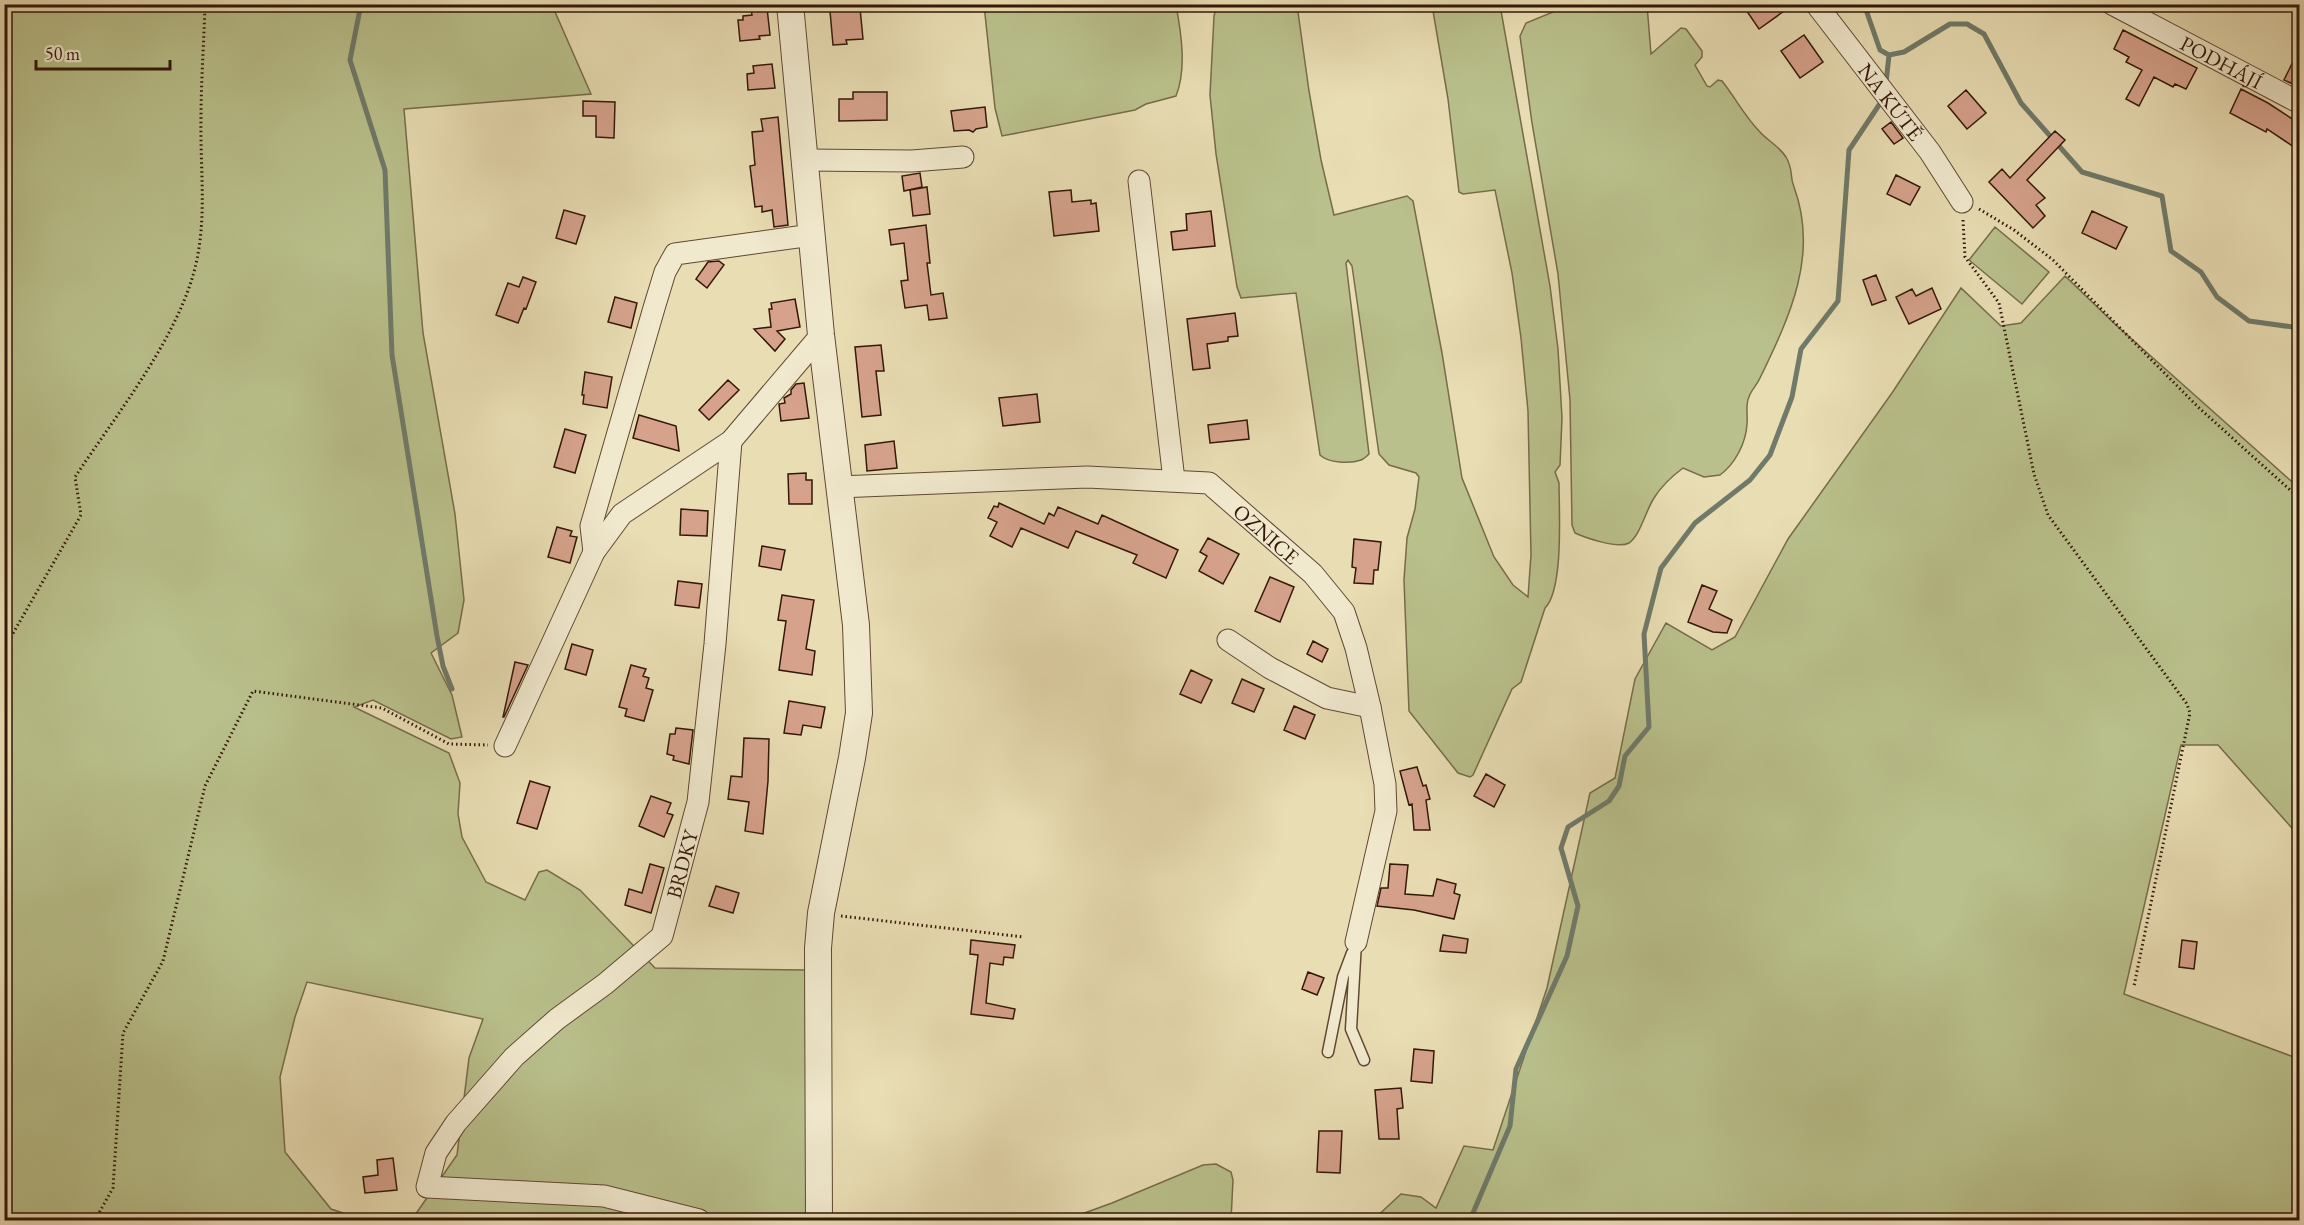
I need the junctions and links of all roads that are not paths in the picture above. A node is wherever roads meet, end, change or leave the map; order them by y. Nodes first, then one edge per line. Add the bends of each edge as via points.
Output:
1 (790, 4) edge
2 (1816, 4) edge
3 (2112, 4) edge
4 (2300, 103) edge
5 (963, 157) dead end
6 (805, 160) junction
7 (1139, 181) dead end
8 (1962, 202) road end
9 (812, 236) junction
10 (821, 334) junction
11 (731, 441) junction
12 (1174, 480) junction
13 (838, 487) junction
14 (594, 552) junction
15 (1228, 640) dead end
16 (1370, 707) junction
17 (505, 746) road end
18 (1356, 942) junction
19 (1351, 1029) junction
20 (1330, 1035) junction
21 (1328, 1052) dead end
22 (1364, 1060) dead end
23 (699, 1221) edge
24 (819, 1221) edge

1 - 6 street
2 - 8 street, NA KÚTĚ via 1930,152
3 - 4 street, PODHÁJÍ
5 - 6 street via 912,161
6 - 9 street
7 - 12 street
9 - 10 street
9 - 14 street via 675,254 665,272 591,525
10 - 11 street
10 - 13 street
11 - 14 street via 622,514
11 - 23 street, BRDKY via 698,802 662,936 514,1056 456,1123 436,1153 427,1187 604,1196
12 - 13 street, OZNICE via 1087,477
12 - 16 street, OZNICE via 1209,483 1313,574 1344,612
13 - 24 street via 856,625 859,713 821,913 818,948
14 - 17 street
15 - 16 street via 1327,698
16 - 18 street, OZNICE via 1385,784 1386,810
18 - 19 lane
18 - 20 lane via 1343,977
19 - 20 lane
19 - 22 lane
20 - 21 lane

